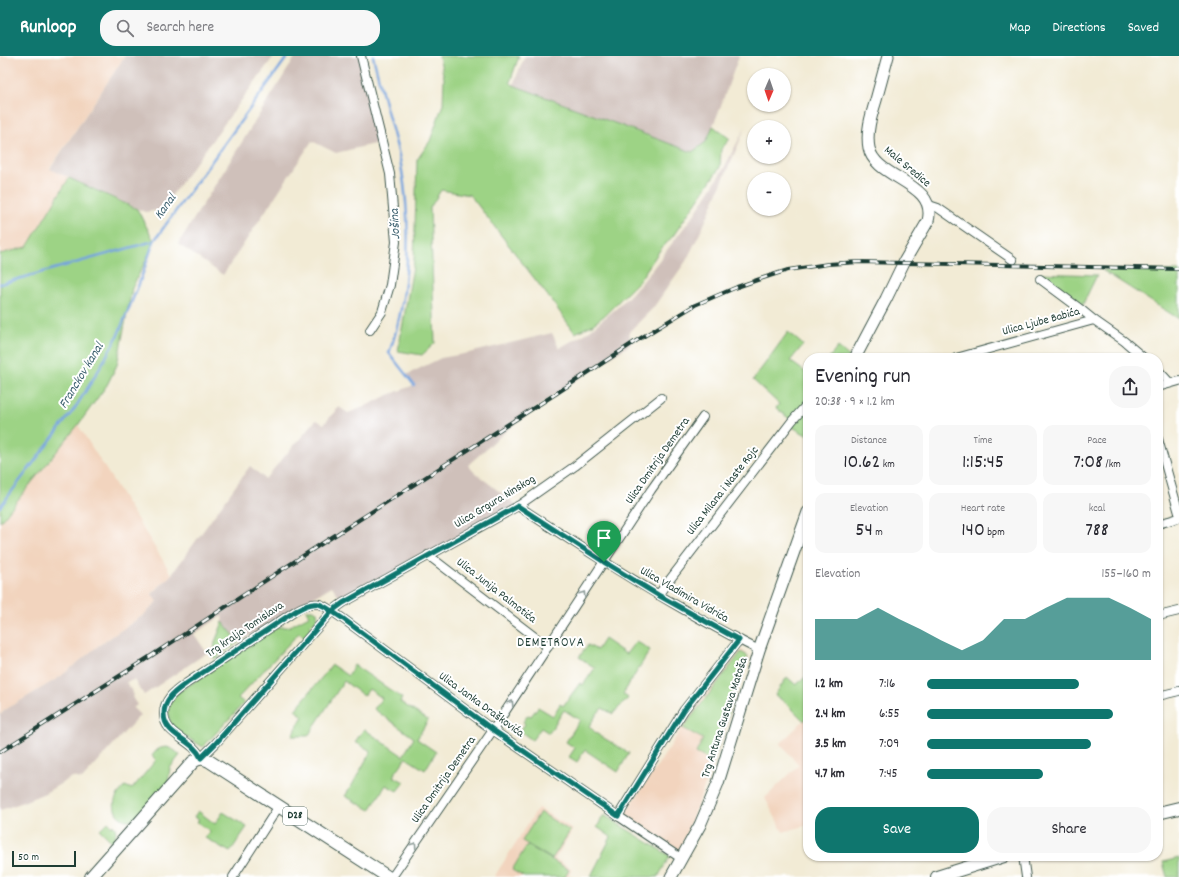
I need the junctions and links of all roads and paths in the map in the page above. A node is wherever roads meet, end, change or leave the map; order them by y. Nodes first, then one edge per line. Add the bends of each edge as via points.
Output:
1 (361, 56) edge
2 (888, 56) edge
3 (929, 205) junction
4 (1013, 260) dead end
5 (1040, 279) dead end
6 (1094, 320) junction
7 (370, 330) dead end
8 (856, 353) edge
9 (974, 353) edge
10 (1138, 353) edge
11 (1163, 375) edge
12 (1179, 381) edge
13 (1170, 383) junction
14 (1163, 385) edge
15 (660, 398) dead end
16 (803, 410) edge
17 (703, 417) dead end
18 (1163, 457) edge
19 (518, 506) junction
20 (1179, 513) edge
21 (1179, 518) edge
22 (1163, 523) edge
23 (803, 526) edge
24 (428, 555) junction
25 (604, 562) junction
26 (658, 595) junction
27 (332, 611) junction
28 (1179, 611) edge
29 (1163, 615) edge
30 (739, 640) junction
31 (548, 647) junction
32 (759, 650) junction
33 (1179, 691) edge
34 (1163, 695) edge
35 (493, 730) junction
36 (201, 758) junction
37 (279, 806) junction
38 (1179, 808) edge
39 (1163, 812) edge
40 (618, 816) junction
41 (682, 859) junction
42 (988, 861) edge
43 (1024, 861) edge
44 (91, 877) edge
45 (233, 877) edge
46 (388, 877) edge
47 (392, 877) edge
48 (670, 877) edge
49 (936, 877) edge
50 (1026, 877) edge

1 - 7 street via 390,174 396,242 390,286 382,312
2 - 3 street, Male Sredice via 868,126 869,149 876,162 921,194
3 - 4 street, Male Sredice via 938,208
3 - 8 street, Male Sredice via 928,221
5 - 6 street
6 - 9 street, Ulica Ljube Babića
6 - 10 street, Ulica Ljube Babića
11 - 13 street
12 - 13 street
13 - 14 street
15 - 19 street, Ulica Grgura Ninskog via 575,466
16 - 26 street, Ulica Milana i Naste Rojc
17 - 25 street, Ulica Dmitrija Demetra
18 - 20 street
19 - 24 street, Ulica Grgura Ninskog
19 - 25 street, Ulica Vladimira Vidrića
21 - 22 street
23 - 32 street
24 - 27 street, Ulica Grgura Ninskog
24 - 31 street, Ulica Junija Palmotića
25 - 26 street, Ulica Vladimira Vidrića
31 -> 25 street, Ulica Dmitrija Demetra
26 - 30 street, Ulica Vladimira Vidrića
27 - 35 street, Ulica Janka Draškovića
27 - 36 street
27 - 36 street, Trg kralja Tomislava via 318,604 305,606 171,695 164,708 165,724 196,749
28 - 29 street
30 - 32 street, Trg Antuna Gustava Matoša
30 - 40 street, Trg Antuna Gustava Matoša via 684,710
35 -> 31 street, Ulica Dmitrija Demetra
32 - 41 street, Trg Antuna Gustava Matoša via 718,783
33 - 34 street
35 - 40 street, Ulica Janka Draškovića
47 -> 35 street, Ulica Dmitrija Demetra
36 - 37 main road, D28
36 - 44 main road via 193,762
37 - 45 street
37 - 46 main road, D28
38 - 39 main road
40 - 41 street
41 - 48 street, Trg Antuna Gustava Matoša
42 - 49 main road
43 - 50 street

